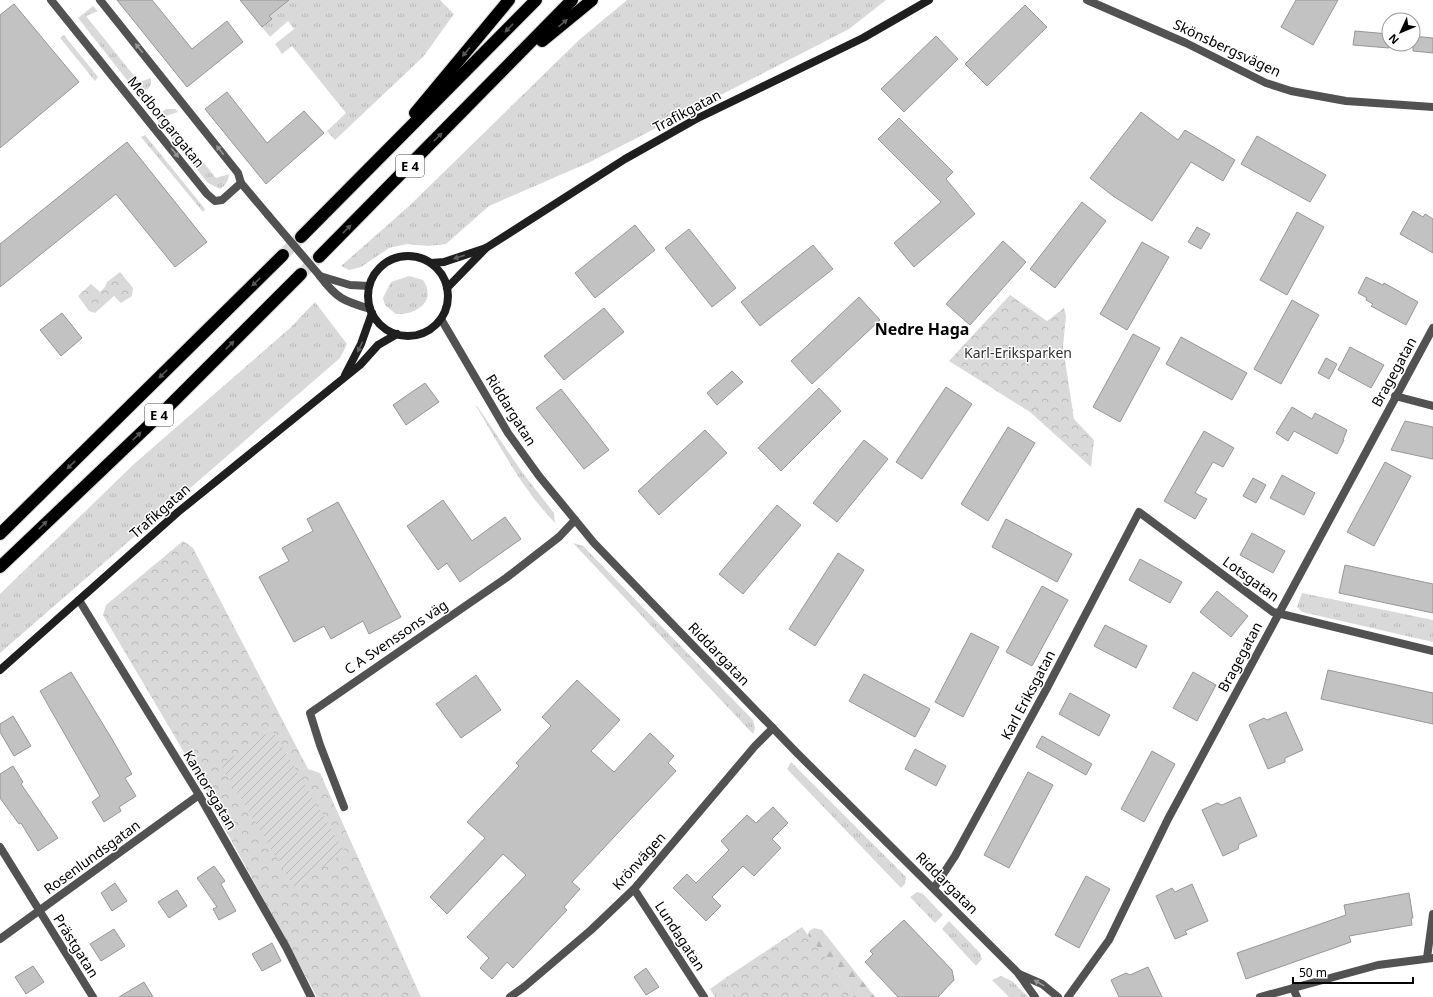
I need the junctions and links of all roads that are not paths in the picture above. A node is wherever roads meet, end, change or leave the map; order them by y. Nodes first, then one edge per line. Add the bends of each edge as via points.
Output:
1 (51, 0) edge
2 (100, 0) edge
3 (509, 0) edge
4 (536, 0) edge
5 (572, 0) edge
6 (592, 0) edge
7 (914, 0) edge
8 (928, 0) edge
9 (1087, 0) edge
10 (908, 12) junction
11 (500, 74) junction
12 (1433, 107) edge
13 (365, 174) junction
14 (241, 183) junction
15 (301, 237) tunnel mouth
16 (486, 248) junction
17 (283, 255) tunnel mouth
18 (319, 257) tunnel mouth
19 (431, 263) junction
20 (301, 274) tunnel mouth
21 (320, 276) junction
22 (369, 286) junction
23 (448, 288) junction
24 (371, 311) junction
25 (441, 319) junction
26 (1433, 328) edge
27 (397, 334) junction
28 (343, 378) junction
29 (1396, 396) junction
30 (1433, 406) edge
31 (1139, 512) joint
32 (575, 520) junction
33 (0, 534) edge
34 (0, 567) edge
35 (79, 600) junction
36 (1279, 614) junction
37 (1433, 651) edge
38 (0, 670) edge
39 (773, 728) junction
40 (198, 795) junction
41 (344, 807) dead end
42 (0, 847) edge
43 (934, 888) junction
44 (634, 889) junction
45 (39, 911) junction
46 (1433, 914) edge
47 (0, 939) edge
48 (1430, 958) edge
49 (1018, 973) junction
50 (1293, 988) junction
51 (93, 997) edge
52 (311, 997) edge
53 (510, 997) edge
54 (704, 997) edge
55 (1035, 997) edge
56 (1058, 997) edge
57 (1068, 997) edge
58 (1260, 997) edge
59 (1279, 997) edge
60 (1297, 997) edge

1 -> 14 street, Medborgargatan via 207,194 215,201 222,200
14 -> 2 street via 233,167
3 -> 13 highway, E 4
4 -> 13 highway, E 4
5 - 11 highway, E 4
11 -> 6 highway, E 4
7 - 10 main road
8 - 10 main road, Trafikgatan
9 - 12 street, Skönsbergsvägen via 1278,87 1346,101
10 - 16 main road, Trafikgatan via 856,41 696,119 625,159
18 -> 11 highway, E 4
13 - 15 highway, E 4
14 - 21 street, bridge
16 -> 19 main road, Trafikgatan via 444,262
16 - 23 main road, Trafikgatan
17 -> 33 highway, E 4
19 - 22 main road via 409,255 387,261 378,269
19 - 23 main road via 439,271
34 -> 20 highway, E 4 via 167,408
21 - 22 street via 350,285
21 - 24 street via 330,290 343,300
22 - 24 main road via 368,301
23 - 25 main road via 447,304
24 - 27 main road via 386,329
24 -> 28 main road, Trafikgatan via 361,344
25 - 27 main road via 422,334
25 - 32 street, Riddargatan via 508,433
26 - 29 street, Bragegatan
27 - 28 main road, Trafikgatan via 378,344 360,365
28 - 35 main road, Trafikgatan via 178,512
29 - 30 street
29 - 36 street, Bragegatan
31 - 36 street, Lotsgatan
31 - 43 street, Karl Eriksgatan via 1043,695 955,856
32 - 39 street, Riddargatan via 594,543
32 - 41 street, C A Svenssons väg via 559,537 506,578 310,713
35 - 38 main road, Trafikgatan
35 - 40 street, Kantorsgatan
36 - 37 street, Lotsgatan
36 - 57 street, Bragegatan via 1168,819 1109,940
39 - 43 street, Riddargatan
39 - 44 street, Krönvägen
40 - 45 street, Rosenlundsgatan
40 - 52 street, Kantorsgatan via 286,947
42 - 45 street, Prästgatan
43 - 49 street, Riddargatan
44 - 53 street, Krönvägen via 591,930
44 - 54 street, Lundagatan
45 - 47 street, Rosenlundsgatan
45 - 51 street, Prästgatan
46 - 48 street
48 - 50 street via 1378,965
49 - 55 street, Riddargatan
56 -> 49 street, Riddargatan via 1042,984
50 - 58 street
50 - 59 street
50 - 60 street

